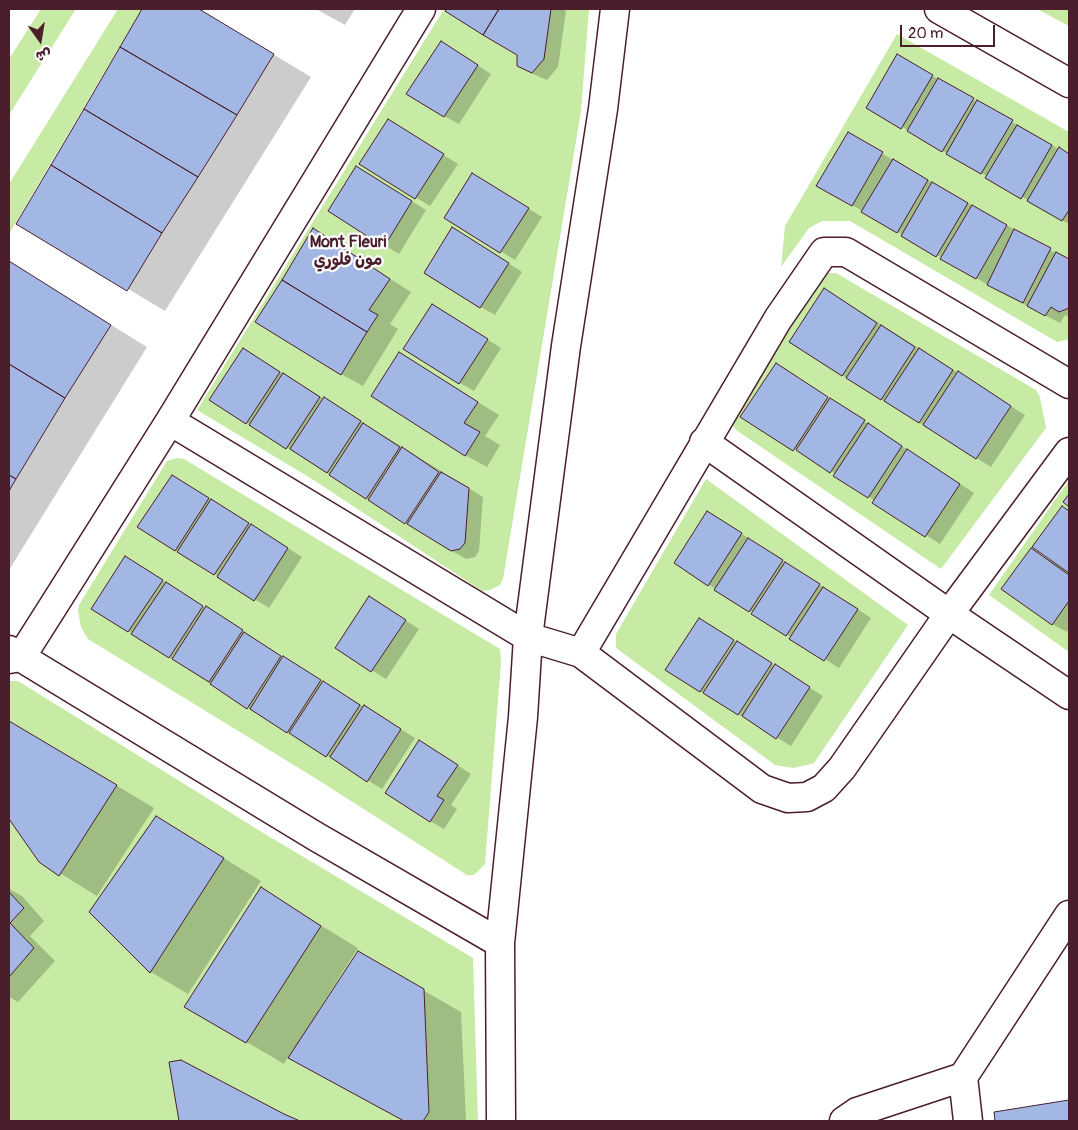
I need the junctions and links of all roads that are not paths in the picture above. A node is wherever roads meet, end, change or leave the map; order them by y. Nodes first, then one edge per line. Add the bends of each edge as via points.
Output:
1 (421, 9) edge
2 (615, 9) edge
3 (939, 9) edge
4 (1069, 83) edge
5 (1069, 384) edge
6 (170, 421) junction
7 (704, 442) junction
8 (1069, 452) edge
9 (948, 614) junction
10 (528, 637) junction
11 (581, 653) junction
12 (13, 655) edge
13 (1069, 695) edge
14 (1069, 915) edge
15 (500, 943) junction
16 (963, 1077) junction
17 (501, 1121) edge
18 (844, 1121) edge
19 (968, 1121) edge

1 - 6 street
2 - 10 street
3 - 4 street
5 - 7 street via 846,252 824,252 778,318
6 - 10 street
6 - 12 street
7 - 9 street
7 - 11 street
8 - 9 street
9 - 11 street via 842,768 824,788 807,797 788,798 762,789
9 - 13 street
10 - 11 street
10 - 15 street
12 - 15 street via 314,836
14 - 16 street
15 - 17 street
16 - 18 street via 857,1112
16 - 19 street

